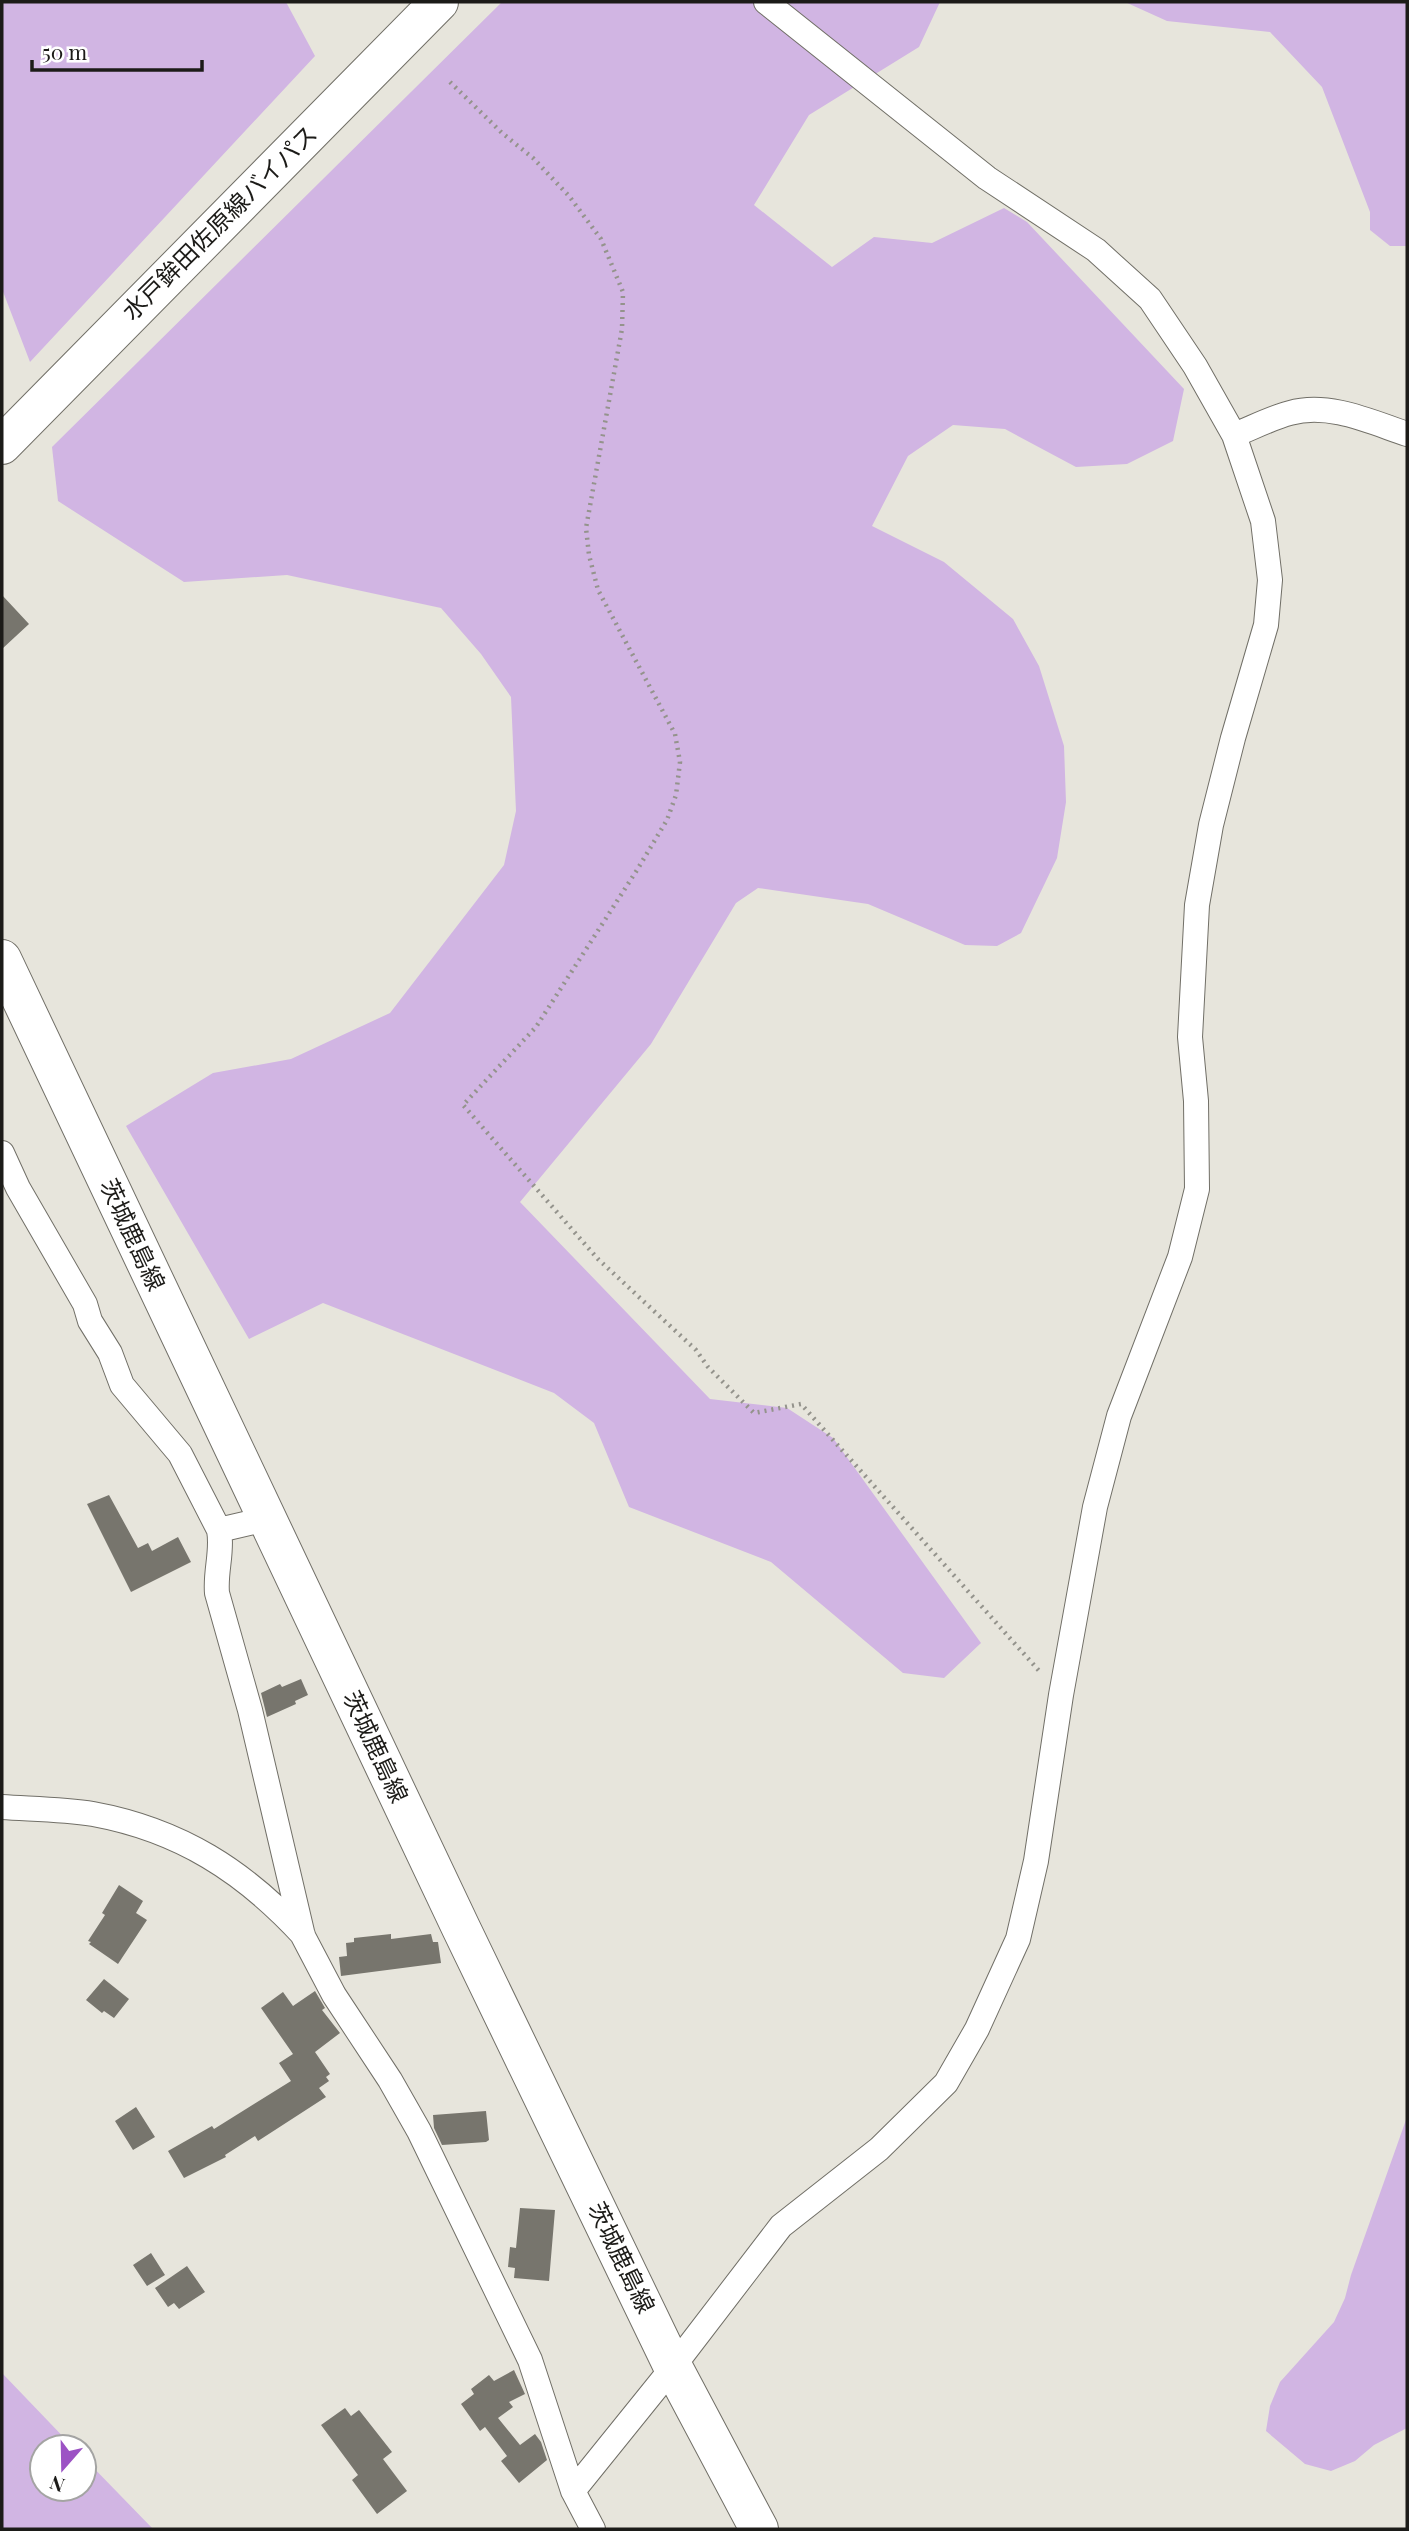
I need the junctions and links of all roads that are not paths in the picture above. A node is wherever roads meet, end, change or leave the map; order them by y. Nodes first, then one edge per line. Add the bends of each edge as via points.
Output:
1 (439, 2) edge
2 (766, 2) edge
3 (1407, 434) edge
4 (1234, 435) junction
5 (2, 445) edge
6 (2, 959) edge
7 (2, 1153) edge
8 (267, 1520) junction
9 (219, 1530) junction
10 (2, 1807) edge
11 (303, 1936) junction
12 (674, 2367) junction
13 (573, 2491) junction
14 (593, 2529) edge
15 (759, 2529) edge

1 - 5 main road, 水戸鉾田佐原線バイパス
2 - 4 street via 987,178 1096,250 1150,299
3 - 4 street via 1349,415 1309,410 1290,412
4 - 12 street via 1263,521 1270,580 1266,625 1211,825 1197,905 1190,1037 1197,1189 1180,1258 1119,1416 1093,1519 1036,1861 1018,1939 977,2029 946,2083 879,2149 781,2226
6 - 8 main road, 茨城鹿島線
7 - 9 street via 85,1304 122,1385 180,1454
8 - 9 street
8 - 12 main road, 茨城鹿島線
9 - 11 street via 217,1593 250,1710
10 - 11 street via 92,1814 168,1837 208,1855 239,1877 279,1909
11 - 13 street via 334,1995 419,2131 530,2360
12 - 13 street
12 - 15 main road, 茨城鹿島線
13 - 14 street

